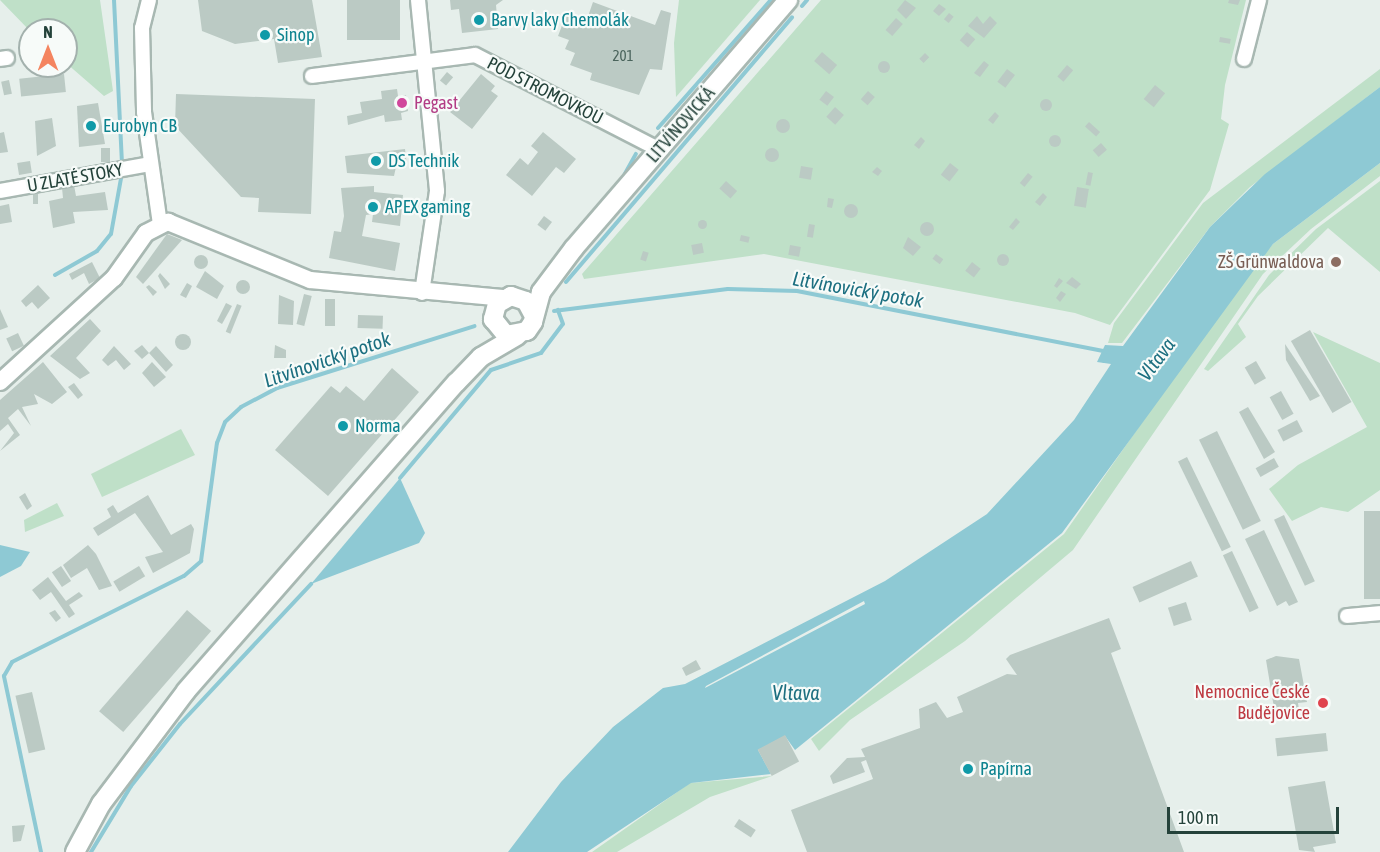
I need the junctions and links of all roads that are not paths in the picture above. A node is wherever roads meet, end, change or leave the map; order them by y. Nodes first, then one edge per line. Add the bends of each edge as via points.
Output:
1 (149, 0) edge
2 (418, 0) edge
3 (788, 0) edge
4 (1259, 0) edge
5 (1244, 59) dead end
6 (424, 61) junction
7 (312, 76) dead end
8 (660, 150) junction
9 (150, 164) junction
10 (0, 191) edge
11 (160, 224) junction
12 (573, 248) junction
13 (422, 293) junction
14 (466, 297) junction
15 (510, 297) junction
16 (534, 316) junction
17 (494, 322) junction
18 (517, 336) junction
19 (0, 382) edge
20 (456, 383) junction
21 (1380, 613) edge
22 (1347, 616) dead end
23 (75, 852) edge

1 - 9 street via 142,28
2 - 6 street
3 - 8 main road, LITVÍNOVICKÁ
4 - 5 street
6 - 7 street, POD STROMOVKOU
6 - 8 street, POD STROMOVKOU via 475,55
6 - 13 street via 437,191
8 - 12 main road, LITVÍNOVICKÁ
9 - 10 street, U ZLATÉ STOKY
9 - 11 street
11 - 13 street via 195,229 310,280
11 - 19 street via 146,233 114,278
12 - 15 main road, LITVÍNOVICKÁ
12 - 16 main road, LITVÍNOVICKÁ via 545,285
12 - 20 main road via 548,294 535,337
13 - 14 street
14 - 15 street
14 - 17 street
15 - 16 main road via 526,301
15 - 17 main road
16 - 18 main road via 527,331
17 - 18 main road
17 - 20 main road
18 - 20 main road via 482,357
20 - 23 main road via 186,691 102,804
21 - 22 street

